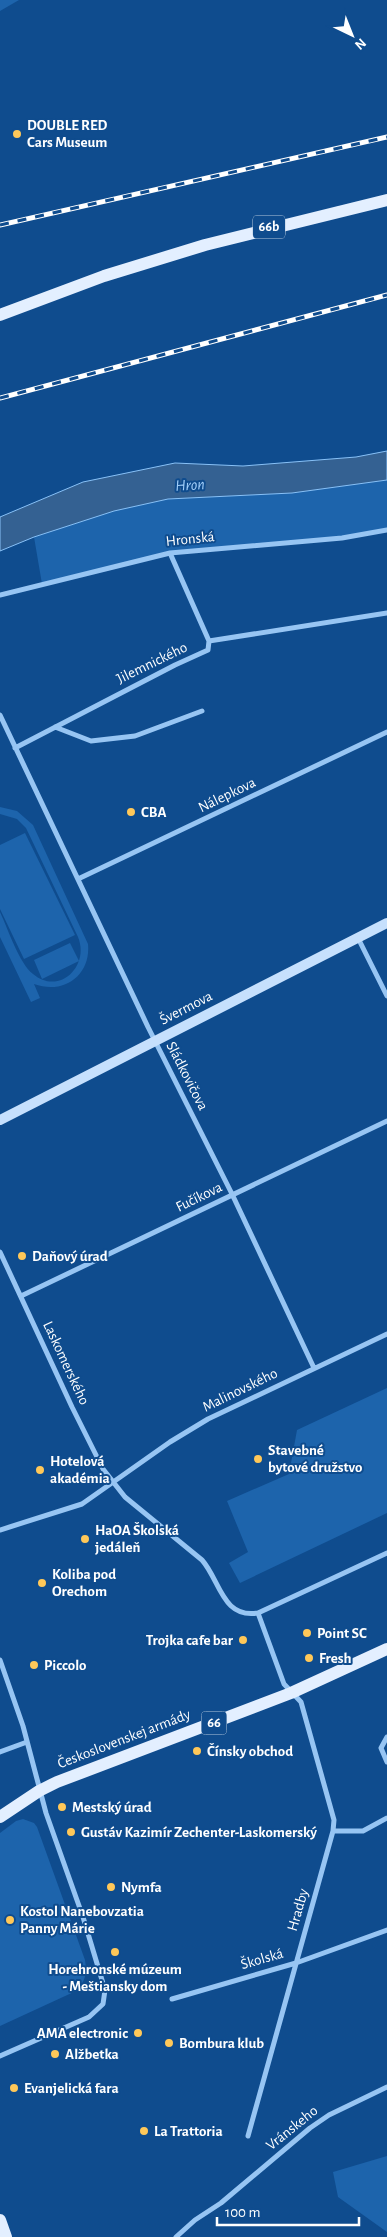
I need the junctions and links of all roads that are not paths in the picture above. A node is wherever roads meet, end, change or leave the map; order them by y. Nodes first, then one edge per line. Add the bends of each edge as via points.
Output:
1 (387, 200) edge
2 (0, 315) edge
3 (387, 530) edge
4 (170, 553) junction
5 (0, 595) edge
6 (387, 613) edge
7 (209, 641) junction
8 (202, 711) dead end
9 (0, 715) edge
10 (55, 727) junction
11 (387, 732) edge
12 (15, 748) junction
13 (78, 879) junction
14 (387, 923) edge
15 (358, 938) junction
16 (387, 996) edge
17 (155, 1040) junction
18 (0, 1120) edge
19 (387, 1121) edge
20 (232, 1194) junction
21 (0, 1252) edge
22 (21, 1296) junction
23 (387, 1334) edge
24 (314, 1368) junction
25 (113, 1483) junction
26 (0, 1530) edge
27 (387, 1553) edge
28 (258, 1613) junction
29 (387, 1649) edge
30 (0, 1660) edge
31 (291, 1693) junction
32 (387, 1738) edge
33 (27, 1742) junction
34 (0, 1752) edge
35 (387, 1762) edge
36 (39, 1791) junction
37 (0, 1816) edge
38 (387, 1818) edge
39 (333, 1831) junction
40 (387, 1930) edge
41 (296, 1963) junction
42 (172, 1999) dead end
43 (0, 2056) edge
44 (387, 2087) edge
45 (248, 2136) dead end
46 (0, 2220) edge
47 (6, 2237) edge
48 (176, 2237) edge

1 - 2 main road, 66b via 188,250 104,276
3 - 4 street, Hronská via 342,538
4 - 5 street, Hronská
4 - 7 street, Jilemnického
6 - 7 street
7 - 10 street, Jilemnického via 208,650
8 - 10 street via 135,736 91,740
9 - 12 street, Sládkovičova
10 - 12 street, Jilemnického
11 - 13 street, Nálepkova
12 - 13 street, Sládkovičova
13 - 17 street, Sládkovičova
14 - 15 street, Švermova
15 - 16 street
15 - 17 street, Švermova
17 - 18 street, Švermova
17 - 20 street, Sládkovičova
19 - 20 street, Fučíkova
20 - 22 street, Fučíkova
20 - 24 street, Sládkovičova
21 - 22 street, Laskomerského
22 - 25 street, Laskomerského via 72,1407
23 - 24 street, Malinovského
24 - 25 street, Malinovského via 196,1426
25 - 26 street, Malinovského via 70,1509
25 - 28 street via 125,1497 202,1560 235,1609 246,1614
27 - 28 street
28 - 31 street, Hradby via 284,1684
29 - 31 main road, Československej armády / 66
30 - 33 street
31 - 36 main road, Československej armády / 66
31 - 39 street, Hradby via 301,1702 334,1820
32 - 35 street via 381,1748
33 - 34 street
33 - 36 street
36 - 37 main road, 66
36 - 43 street via 104,1983 104,1997 99,2009 89,2017
38 - 39 street via 363,1831
39 - 41 street, Hradby
40 - 41 street, Školská
41 - 42 street, Školská
41 - 45 street, Hradby
44 - 48 street, Vránskeho via 329,2115 310,2128
46 - 47 main road

